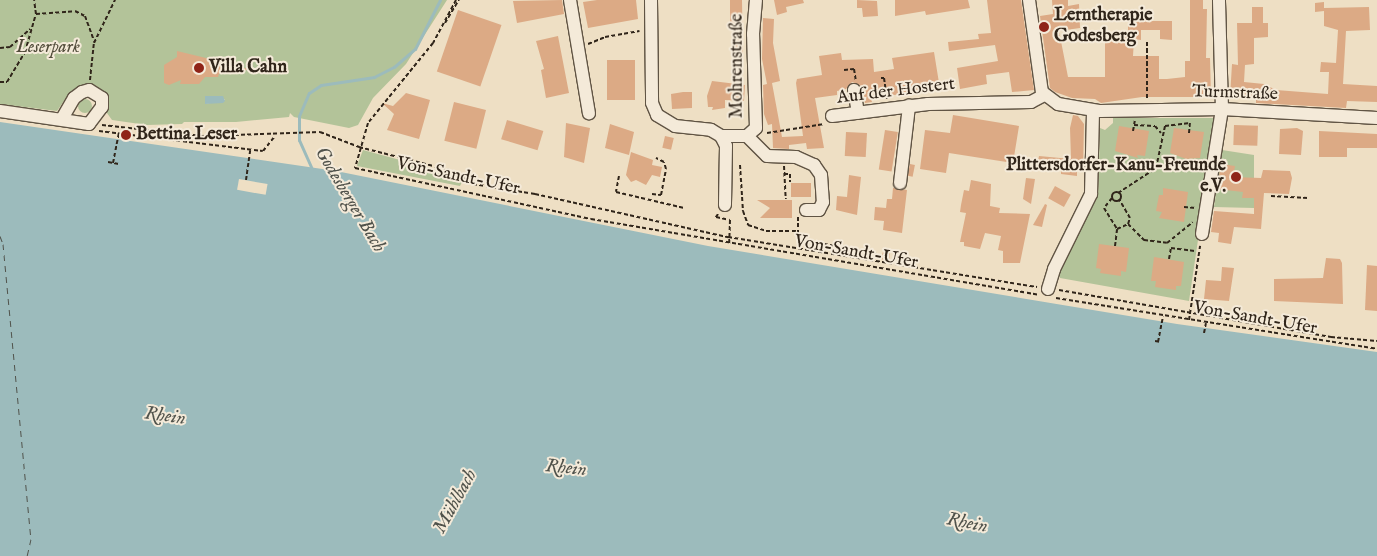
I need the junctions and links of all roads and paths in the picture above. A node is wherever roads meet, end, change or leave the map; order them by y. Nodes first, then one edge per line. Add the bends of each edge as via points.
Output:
1 (34, 0) edge
2 (115, 0) edge
3 (456, 0) edge
4 (459, 0) edge
5 (570, 0) edge
6 (651, 0) edge
7 (756, 0) edge
8 (1029, 0) edge
9 (1219, 0) edge
10 (36, 14) junction
11 (443, 25) junction
12 (30, 29) junction
13 (652, 30) junction
14 (1147, 41) dead end
15 (94, 43) junction
16 (580, 47) junction
17 (0, 48) edge
18 (881, 78) dead end
19 (0, 82) edge
20 (89, 90) junction
21 (854, 90) dead end
22 (1044, 95) junction
23 (909, 106) junction
24 (888, 109) junction
25 (1222, 109) junction
26 (1147, 110) junction
27 (0, 111) edge
28 (1093, 111) junction
29 (589, 113) dead end
30 (858, 113) junction
31 (832, 116) joint
32 (1135, 118) dead end
33 (1190, 118) dead end
34 (1377, 118) edge
35 (62, 119) junction
36 (1190, 123) junction
37 (1134, 125) junction
38 (91, 127) junction
39 (1134, 131) dead end
40 (119, 133) junction
41 (1161, 133) junction
42 (1189, 133) dead end
43 (751, 134) junction
44 (275, 136) junction
45 (722, 136) junction
46 (359, 147) junction
47 (250, 150) junction
48 (784, 156) junction
49 (656, 158) dead end
50 (108, 162) dead end
51 (113, 163) junction
52 (119, 164) dead end
53 (740, 165) dead end
54 (784, 174) junction
55 (619, 176) dead end
56 (246, 180) dead end
57 (790, 182) dead end
58 (900, 183) dead end
59 (473, 184) junction
60 (472, 192) junction
61 (1118, 193) junction
62 (652, 194) dead end
63 (1271, 196) dead end
64 (1112, 198) junction
65 (1308, 198) dead end
66 (786, 199) dead end
67 (1119, 199) junction
68 (725, 205) dead end
69 (1099, 206) dead end
70 (1184, 207) dead end
71 (684, 208) dead end
72 (1104, 208) junction
73 (1198, 209) junction
74 (1203, 209) dead end
75 (802, 213) joint
76 (1196, 214) dead end
77 (730, 220) dead end
78 (1194, 220) dead end
79 (1128, 224) junction
80 (1117, 229) junction
81 (798, 231) junction
82 (1202, 234) joint
83 (728, 237) junction
84 (1168, 243) junction
85 (728, 244) junction
86 (1115, 246) dead end
87 (1171, 248) junction
88 (1196, 252) dead end
89 (877, 254) dead end
90 (1169, 259) dead end
91 (1048, 288) junction
92 (1190, 313) junction
93 (1163, 316) junction
94 (1189, 320) junction
95 (1206, 323) junction
96 (1204, 333) dead end
97 (1377, 341) edge
98 (1158, 342) dead end
99 (1377, 349) edge

1 - 10 path
2 - 15 path
3 - 11 path
4 - 11 path via 449,21
5 - 16 street
6 - 13 street
7 - 43 street, Mohrenstraße
8 - 22 street
9 - 25 street
10 - 12 path
10 - 15 path via 75,10 85,16
11 - 46 path via 419,63 371,118
12 - 17 path via 10,47
12 - 19 path via 25,52 15,72 7,82
13 - 16 path via 605,37
13 - 45 street via 654,112 670,125 711,130
14 - 26 path
15 - 20 path
16 - 29 street
18 - 24 path via 884,78
20 - 35 street via 74,98
20 - 38 street via 102,98 102,107
21 - 30 street
22 - 23 street, Auf der Hostert via 1031,102 973,101
22 - 28 street, Turmstraße via 1058,104
23 - 24 street, Auf der Hostert
23 - 58 street
24 - 30 street, Auf der Hostert
25 - 26 street, Turmstraße
25 - 34 street, Turmstraße
25 - 82 street
26 - 28 street, Turmstraße
27 - 35 street
28 - 91 street via 1091,194
30 - 31 street, Auf der Hostert
31 - 43 path, Auf der Hostert via 823,125
32 - 37 path
33 - 36 path
35 - 38 street
36 - 41 path via 1170,124
36 - 42 path
37 - 39 path
37 - 41 path via 1155,126
38 - 40 path
38 - 44 path, Von-Sandt-Ufer via 202,136
40 - 47 path
40 - 51 path
41 - 61 path via 1156,168
43 - 45 street
43 - 48 street via 766,156
44 - 46 path, Von-Sandt-Ufer via 320,132
44 - 47 path via 263,151
45 - 68 street via 726,146
46 - 59 path, Von-Sandt-Ufer via 453,172
46 - 60 path, Von-Sandt-Ufer via 355,168
47 - 56 path
48 - 54 path
48 - 75 street via 806,160 821,175 823,202 819,210
49 - 62 path via 664,162 666,169 661,195
50 - 51 path
51 - 52 path
53 - 81 path via 743,211 748,225 766,231
54 - 57 path via 790,174
54 - 66 path
55 - 71 path via 616,192
59 - 60 path
59 - 83 path, Von-Sandt-Ufer via 535,194
60 - 85 path, Von-Sandt-Ufer via 590,219
61 - 64 path via 1113,192
61 - 67 path
63 - 65 path
64 - 67 path
64 - 72 path
67 - 79 path via 1129,214
69 - 72 path
70 - 73 path
72 - 80 path
73 - 74 path
73 - 76 path
75 - 81 path
77 - 83 path
78 - 84 path via 1187,230
79 - 80 path
79 - 84 path via 1144,240
80 - 86 path
81 - 89 path via 798,238
82 - 92 path
83 - 85 path
83 - 91 path, Von-Sandt-Ufer
84 - 87 path
85 - 93 path, Von-Sandt-Ufer
87 - 88 path
87 - 90 path
91 - 92 path, Von-Sandt-Ufer
92 - 94 path
92 - 97 path, Von-Sandt-Ufer
93 - 94 path, Von-Sandt-Ufer
93 - 98 path
94 - 95 path, Von-Sandt-Ufer
95 - 96 path
95 - 99 path, Von-Sandt-Ufer

